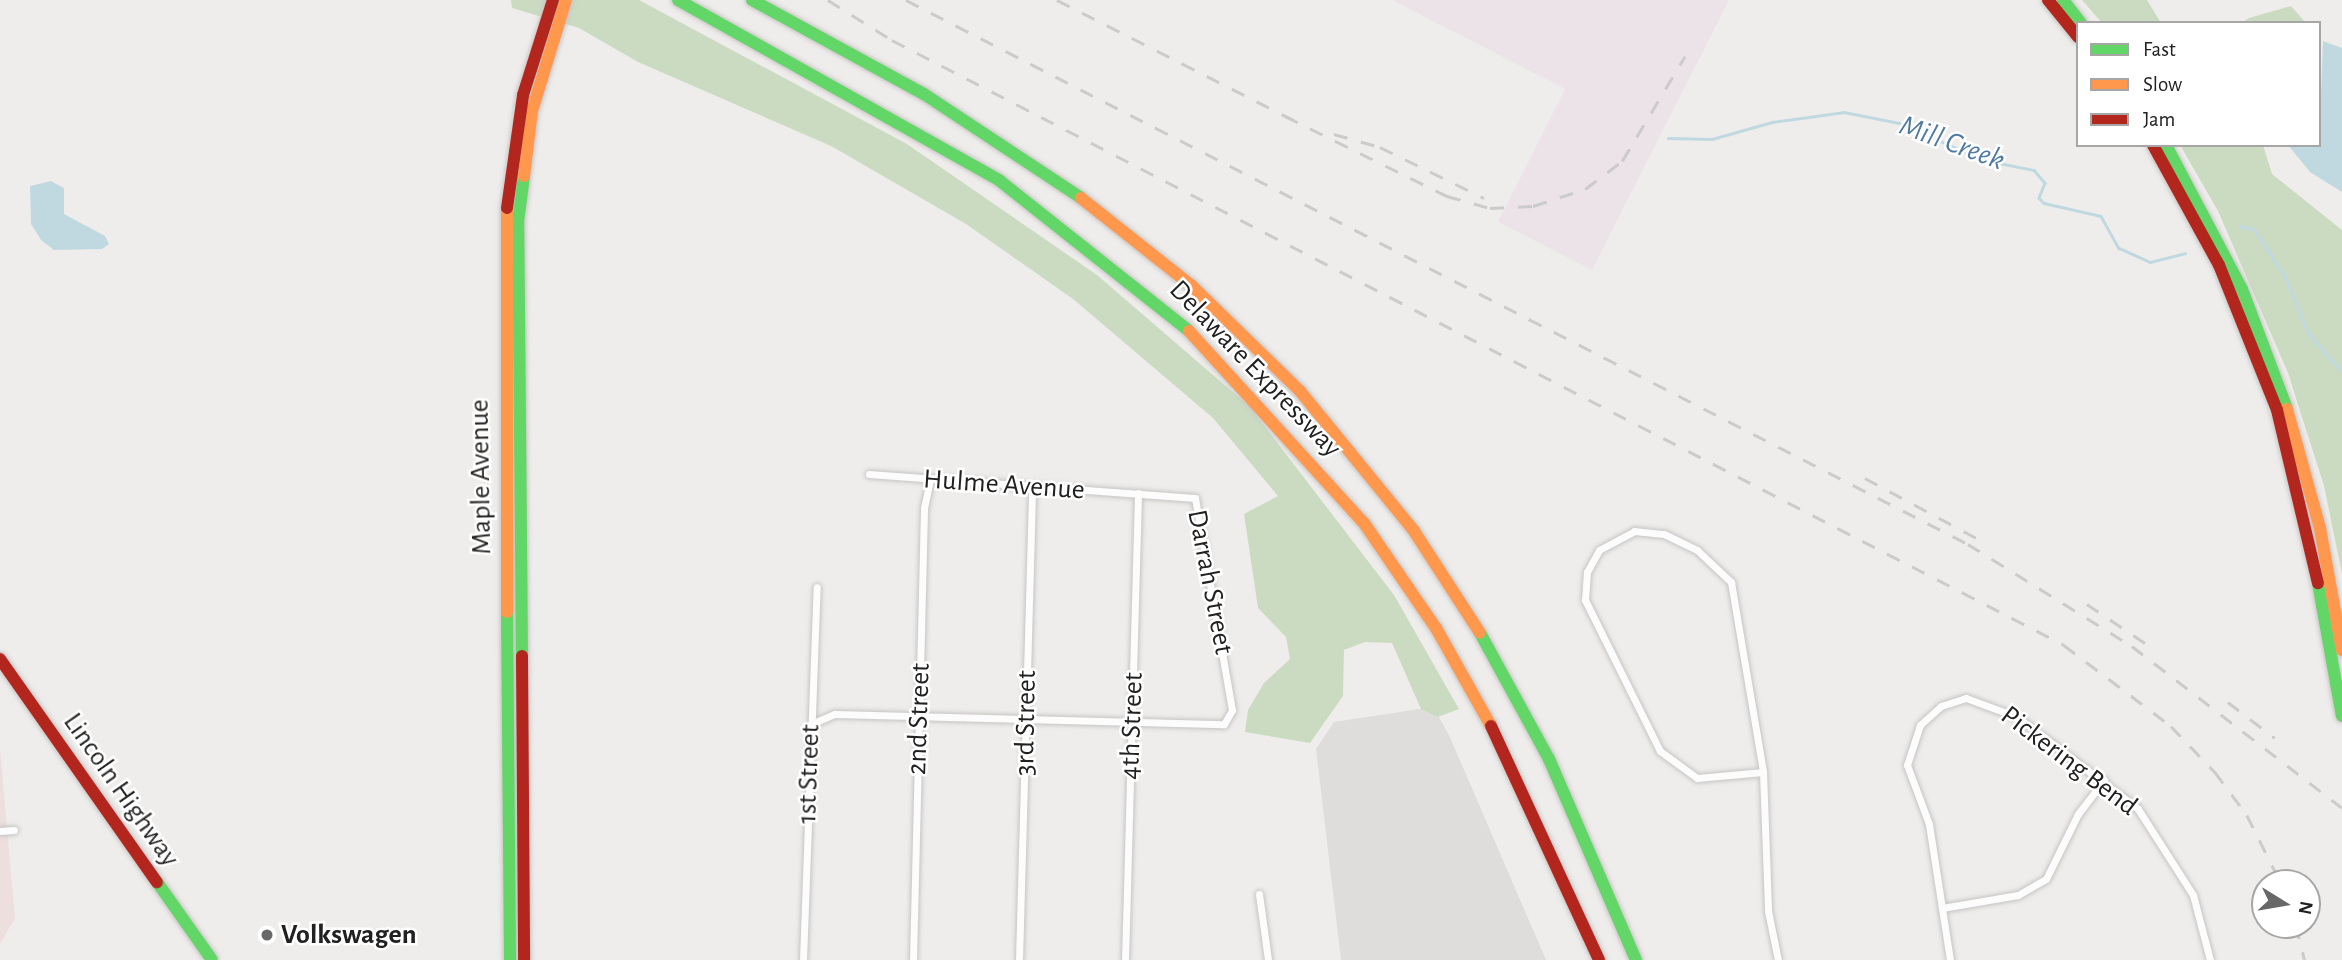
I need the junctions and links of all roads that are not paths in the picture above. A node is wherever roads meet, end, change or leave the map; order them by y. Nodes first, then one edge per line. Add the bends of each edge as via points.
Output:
1 (553, 0) edge
2 (566, 0) edge
3 (678, 0) edge
4 (752, 0) edge
5 (2048, 0) edge
6 (2063, 0) edge
7 (2079, 21) edge
8 (2076, 35) edge
9 (2154, 147) edge
10 (2167, 147) edge
11 (869, 474) dead end
12 (930, 480) junction
13 (1032, 486) junction
14 (1138, 493) junction
15 (817, 587) dead end
16 (2342, 650) edge
17 (0, 659) edge
18 (2342, 716) edge
19 (919, 717) junction
20 (1026, 720) junction
21 (1131, 723) junction
22 (811, 724) junction
23 (1763, 772) junction
24 (2104, 780) junction
25 (14, 830) dead end
26 (0, 831) edge
27 (1259, 894) dead end
28 (1942, 908) junction
29 (204, 955) edge
30 (212, 960) edge
31 (510, 960) edge
32 (524, 960) edge
33 (803, 960) edge
34 (913, 960) edge
35 (1020, 960) edge
36 (1125, 960) edge
37 (1268, 960) edge
38 (1599, 960) edge
39 (1636, 960) edge
40 (1778, 960) edge
41 (1950, 960) edge
42 (2210, 960) edge

1 - 31 main road, Maple Avenue via 523,95 503,235
2 - 32 main road, Maple Avenue via 538,85 519,210
3 - 38 main road, Delaware Expressway via 1000,181 1161,304 1242,382 1356,513 1436,628 1513,766
4 - 39 main road, Delaware Expressway via 924,94 1064,184 1192,286 1300,391 1414,531 1491,650 1549,759
5 - 8 main road
6 - 7 main road
9 - 18 main road via 2223,275 2277,410 2309,531
10 - 16 main road via 2242,289 2287,407 2318,518
11 - 12 street, Hulme Avenue
12 - 13 street, Hulme Avenue
12 - 19 street, 2nd Street via 923,508
13 - 14 street, Hulme Avenue
13 - 20 street, 3rd Street
14 - 21 street, 4th Street
14 - 21 street, Darrah Street via 1192,497 1198,504 1233,700 1229,720
15 - 22 street, 1st Street
17 - 29 main road, Lincoln Highway
19 - 20 street
19 - 22 street via 835,713 818,716
19 - 34 street, 2nd Street
20 - 21 street
20 - 35 street, 3rd Street
21 - 36 street, 4th Street
22 - 33 street, 1st Street
23 - 23 street via 1726,574 1708,556 1664,534 1634,531 1614,538 1593,559 1585,600 1660,751 1697,778
23 - 40 street via 1768,911
24 - 28 street via 2078,814 2046,879 2018,895
24 - 28 street, Pickering Bend via 1994,704 1966,698 1941,706 1914,734 1907,765 1928,824
24 - 42 street, Pickering Bend via 2150,824 2193,895
25 - 26 street
27 - 37 street
28 - 41 street, Pickering Bend
29 - 30 main road, Lincoln Highway

